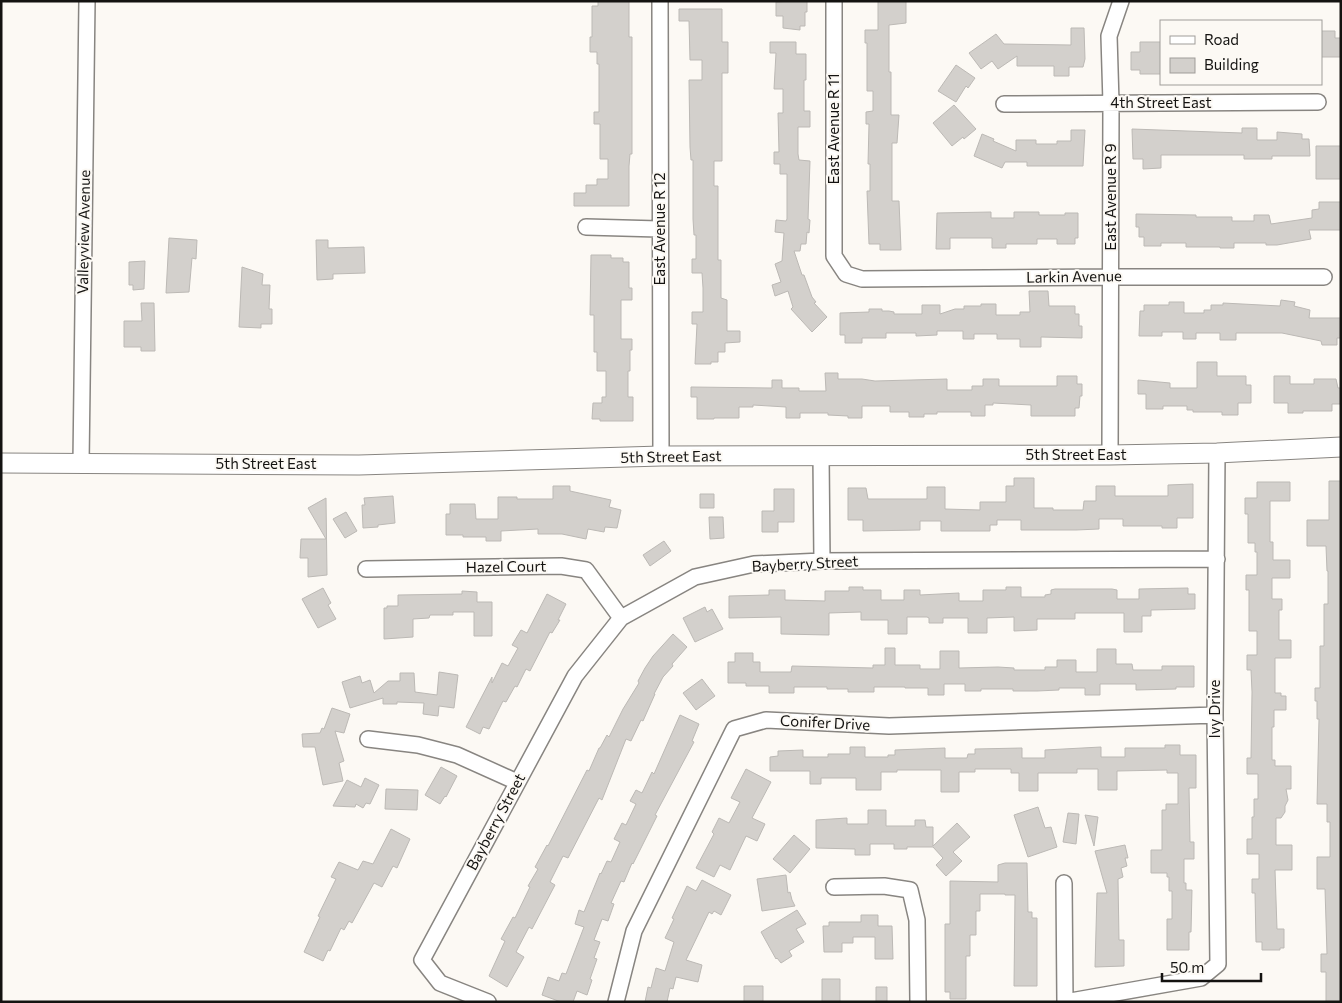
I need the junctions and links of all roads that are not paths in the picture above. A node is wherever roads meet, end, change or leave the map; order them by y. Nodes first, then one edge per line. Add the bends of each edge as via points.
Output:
1 (86, 1) edge
2 (660, 1) edge
3 (834, 1) edge
4 (1121, 1) edge
5 (1318, 102) dead end
6 (1111, 103) junction
7 (1004, 104) dead end
8 (586, 227) dead end
9 (659, 228) junction
10 (834, 256) joint
11 (1111, 276) junction
12 (1324, 276) dead end
13 (1341, 447) edge
14 (1217, 453) junction
15 (821, 455) junction
16 (1110, 455) junction
17 (661, 456) junction
18 (1, 463) edge
19 (81, 463) junction
20 (1217, 559) junction
21 (822, 561) junction
22 (366, 569) dead end
23 (621, 618) junction
24 (1214, 715) junction
25 (368, 739) dead end
26 (518, 782) junction
27 (1064, 883) dead end
28 (834, 887) dead end
29 (488, 1002) edge
30 (616, 1002) edge
31 (918, 1002) edge
32 (1065, 1002) edge

1 - 19 street, Valleyview Avenue
2 - 9 street, East Avenue R 12
3 - 10 street, East Avenue R 11
4 - 6 street, East Avenue R 9 via 1109,36
5 - 6 street, 4th Street East
6 - 7 street, 4th Street East
6 - 11 street, East Avenue R 9
8 - 9 street
9 - 17 street, East Avenue R 12
10 - 11 street, Larkin Avenue via 846,274 862,279
11 - 12 street, Larkin Avenue
11 - 16 street, East Avenue R 9
13 - 14 street, 5th Street East
14 - 16 street, 5th Street East
14 - 20 street, Ivy Drive
15 - 16 street, 5th Street East
15 - 17 street, 5th Street East
15 - 21 street
17 - 19 street, 5th Street East via 359,464
18 - 19 street, 5th Street East
20 - 21 street, Bayberry Street
20 - 24 street, Ivy Drive
21 - 23 street, Bayberry Street via 754,564 695,577
22 - 23 street, Hazel Court via 561,566 586,570
23 - 26 street, Bayberry Street via 575,676
24 - 30 street, Conifer Drive via 889,726 766,720 734,729 634,931
24 - 32 street, Ivy Drive via 1218,964 1201,978
25 - 26 street via 418,745 457,755
26 - 29 street, Bayberry Street via 422,960 440,983
27 - 32 street
28 - 31 street via 884,886 910,890 916,920

